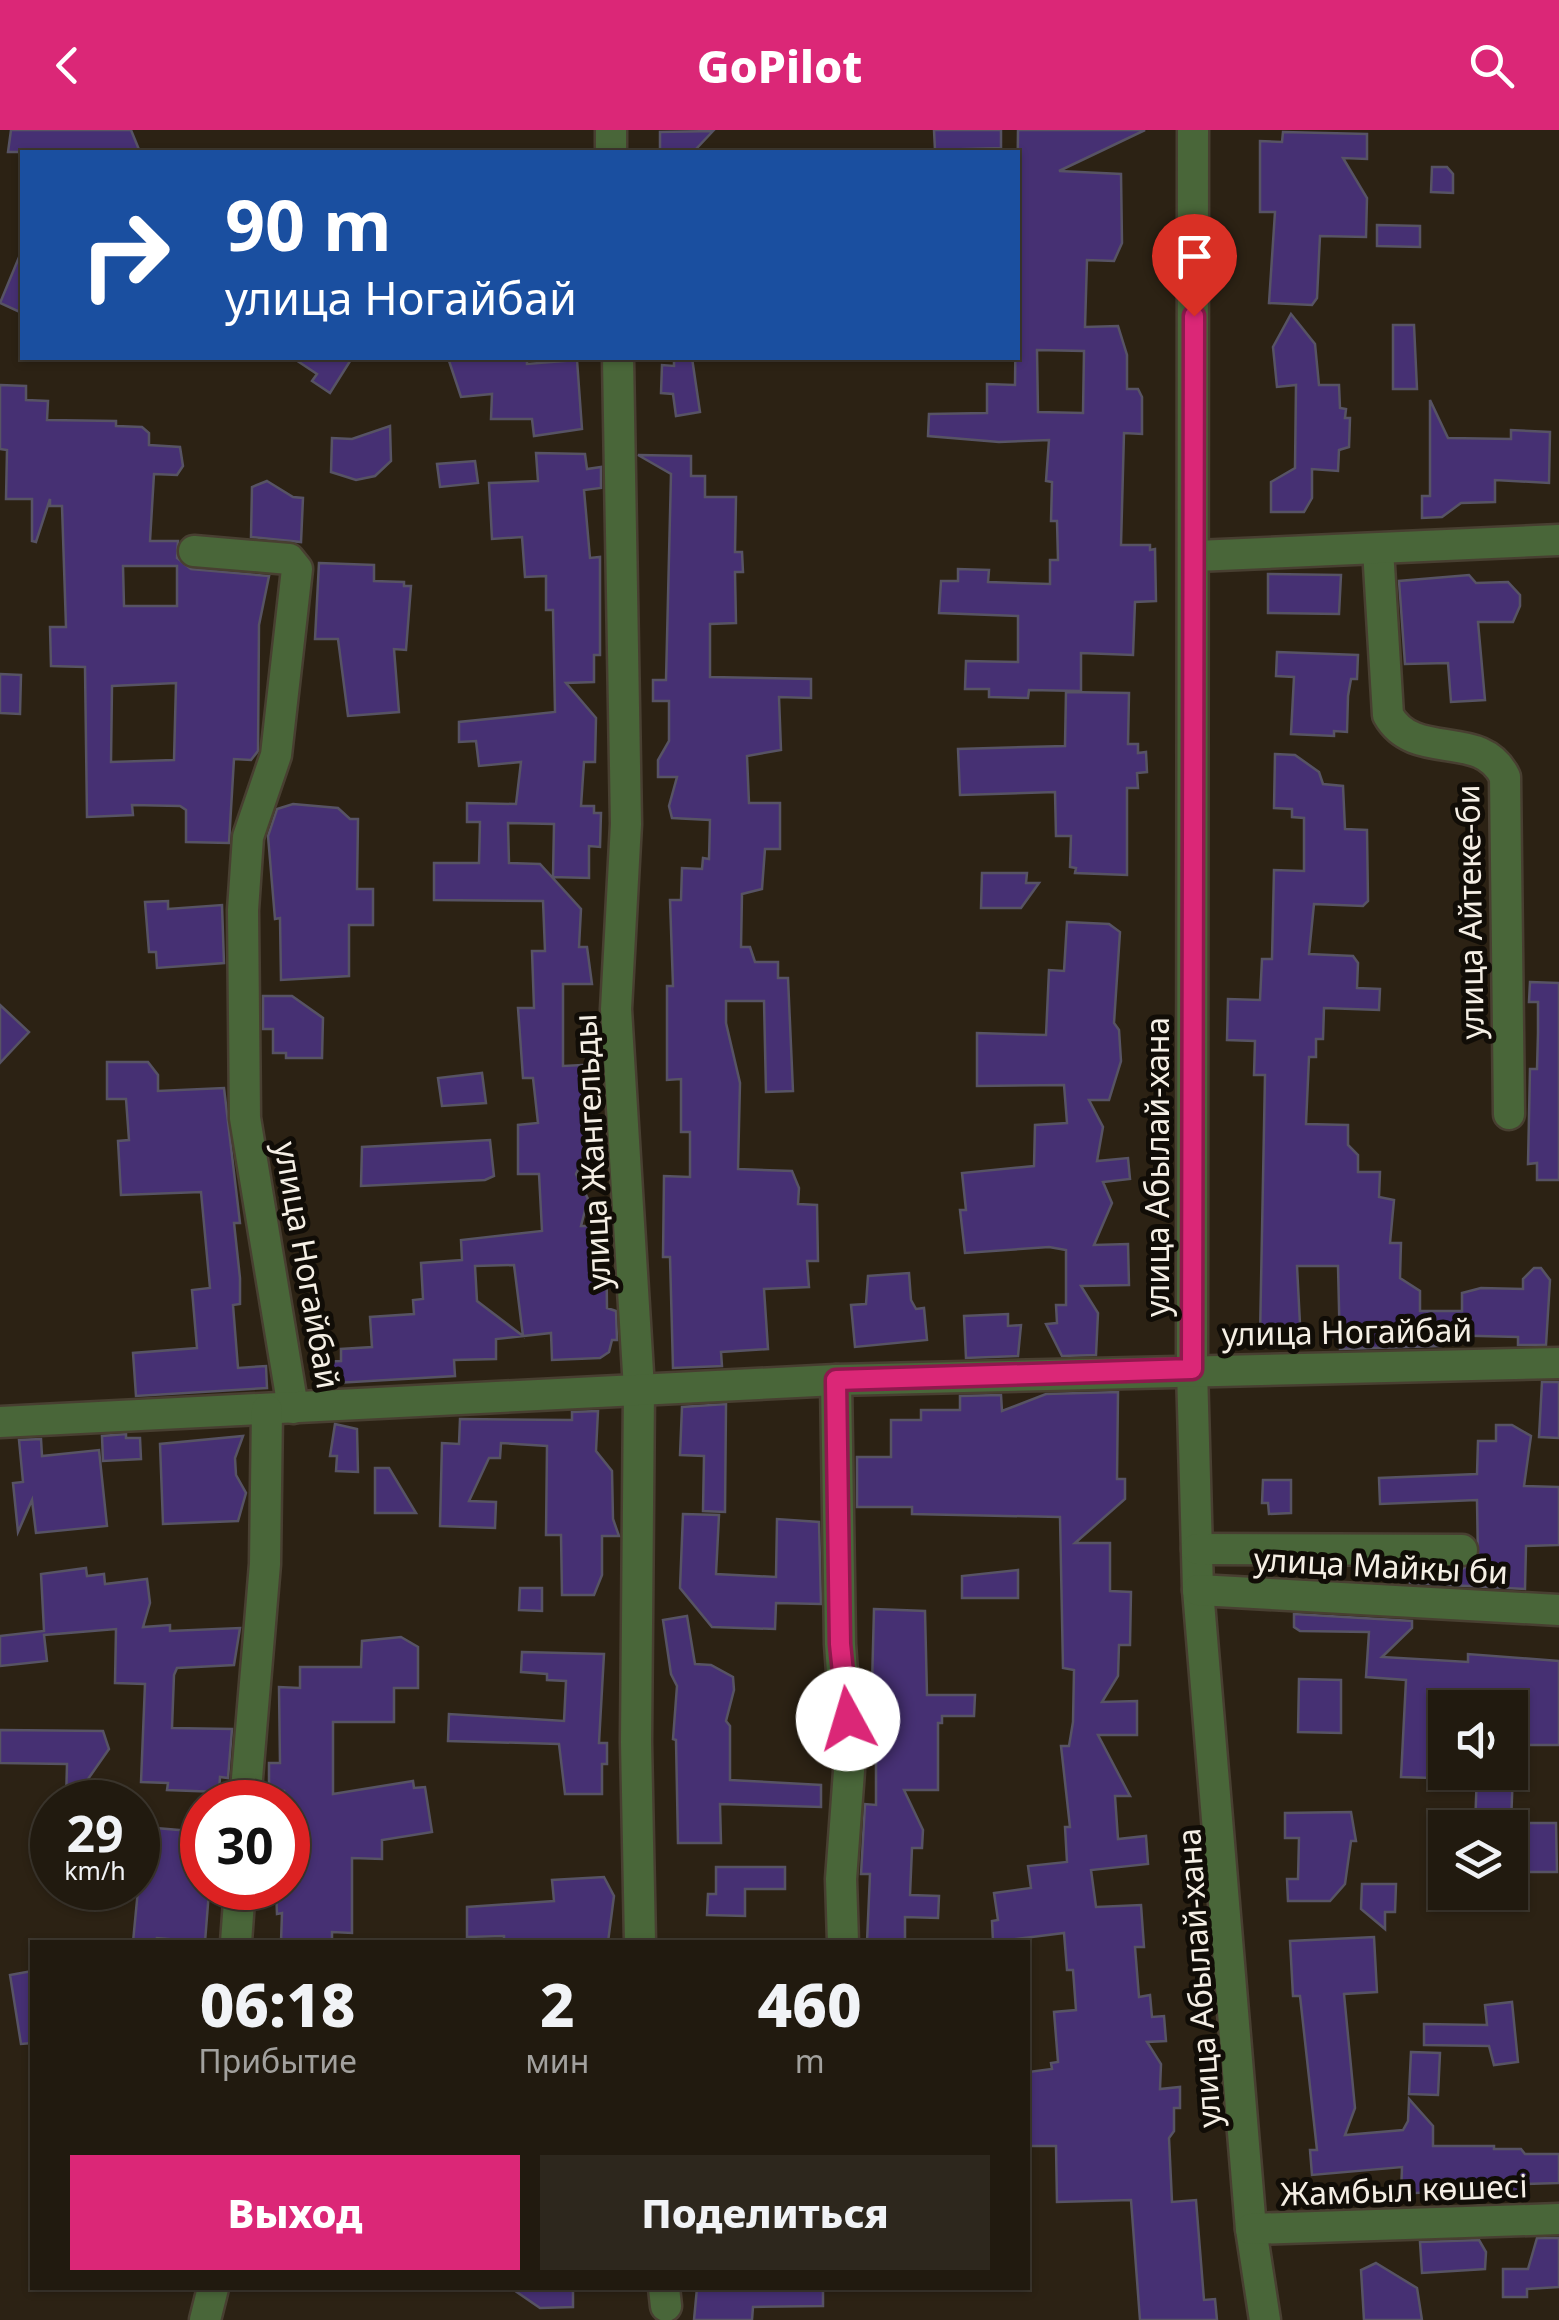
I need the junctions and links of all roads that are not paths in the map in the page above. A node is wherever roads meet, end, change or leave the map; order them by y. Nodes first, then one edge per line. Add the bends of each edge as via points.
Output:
1 (1193, 130) edge
2 (618, 360) edge
3 (1559, 540) edge
4 (1378, 549) junction
5 (194, 551) dead end
6 (1196, 556) junction
7 (1509, 1114) dead end
8 (1559, 1363) edge
9 (1192, 1369) junction
10 (836, 1380) junction
11 (639, 1389) junction
12 (280, 1409) junction
13 (0, 1422) edge
14 (1197, 1550) junction
15 (1462, 1550) dead end
16 (1198, 1590) junction
17 (1559, 1610) edge
18 (247, 1780) edge
19 (238, 1910) edge
20 (236, 1940) edge
21 (640, 1940) edge
22 (843, 1940) edge
23 (1559, 2219) edge
24 (1252, 2229) junction
25 (212, 2290) edge
26 (205, 2320) edge
27 (1266, 2320) edge

1 - 6 street, улица Абылай-хана
2 - 11 street, улица Жангельды via 626,824 616,1009
3 - 4 street
4 - 6 street
4 - 7 street, улица Айтеке-би via 1388,715 1397,732 1414,741 1481,750 1505,777
5 - 12 street, улица Ногайбай via 289,560 297,569 276,756 248,837 243,910 246,1118
6 - 9 street, улица Абылай-хана
8 - 9 street, улица Ногайбай
9 - 10 street, улица Ногайбай
9 - 14 street, улица Абылай-хана
10 - 11 street, улица Ногайбай
10 - 22 street via 849,1770
11 - 12 street, улица Ногайбай
11 - 21 street, улица Жангельды
12 - 13 street
12 - 18 street, улица Ногайбай
14 - 15 street
14 - 16 street, улица Абылай-хана
16 - 17 street, улица Майкы би
16 - 24 street, улица Абылай-хана
19 - 20 street
23 - 24 street, Жамбыл көшесі
24 - 27 street, улица Абылай-хана
25 - 26 street

